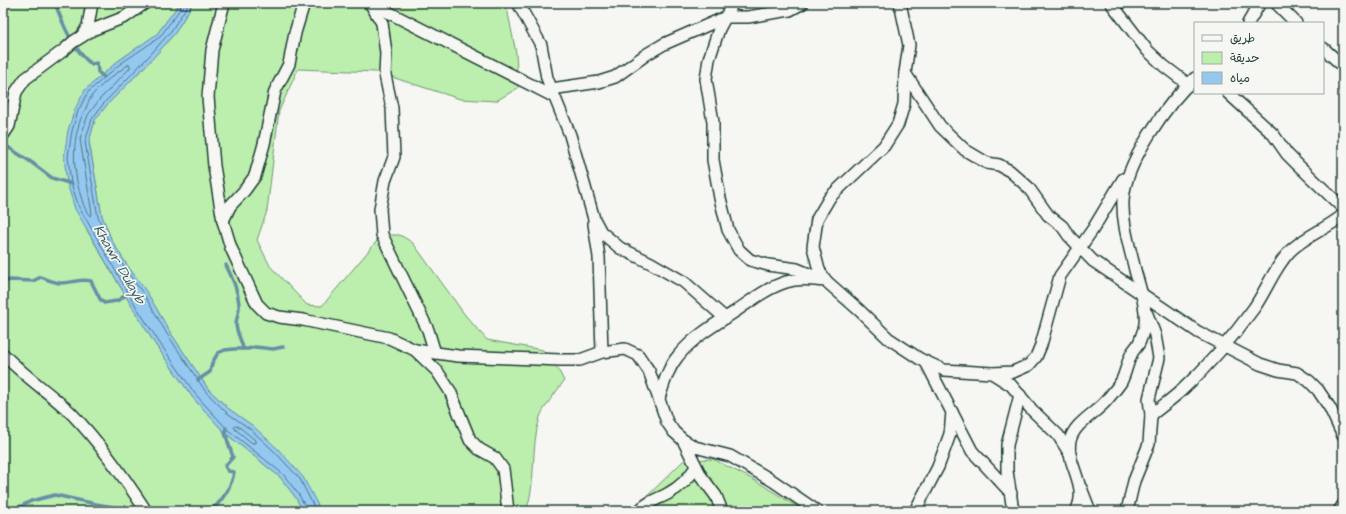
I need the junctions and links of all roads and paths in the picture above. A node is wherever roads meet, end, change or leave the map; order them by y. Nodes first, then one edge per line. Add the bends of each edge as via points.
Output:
1 (92, 3) edge
2 (145, 3) edge
3 (224, 3) edge
4 (304, 3) edge
5 (369, 3) edge
6 (518, 3) edge
7 (733, 3) edge
8 (803, 3) edge
9 (900, 3) edge
10 (1111, 3) edge
11 (1260, 3) edge
12 (1276, 3) edge
13 (726, 17) junction
14 (1249, 22) edge
15 (1295, 22) edge
16 (81, 37) junction
17 (1324, 49) edge
18 (1343, 66) edge
19 (905, 73) junction
20 (1192, 81) edge
21 (552, 93) junction
22 (1229, 94) edge
23 (3, 135) edge
24 (1134, 161) junction
25 (1343, 208) edge
26 (1343, 215) edge
27 (594, 219) junction
28 (223, 221) junction
29 (1081, 248) junction
30 (826, 281) junction
31 (1141, 294) junction
32 (1144, 308) junction
33 (725, 318) junction
34 (1223, 346) junction
35 (415, 350) junction
36 (602, 352) junction
37 (435, 353) junction
38 (3, 354) edge
39 (926, 362) junction
40 (992, 373) junction
41 (1020, 395) junction
42 (659, 398) junction
43 (952, 412) junction
44 (1151, 415) junction
45 (1343, 436) edge
46 (683, 440) junction
47 (1070, 454) junction
48 (696, 467) junction
49 (1080, 487) junction
50 (1011, 493) junction
51 (1343, 505) edge
52 (146, 511) edge
53 (508, 511) edge
54 (639, 511) edge
55 (722, 511) edge
56 (817, 511) edge
57 (915, 511) edge
58 (1013, 511) edge
59 (1076, 511) edge
60 (1090, 511) edge
61 (1127, 511) edge
62 (1339, 511) edge

1 - 16 street via 88,26
2 - 16 street via 125,16
3 - 28 street via 212,50 208,97 214,166
4 - 28 street via 288,64 275,91 255,176 230,206
5 - 21 street
5 - 37 street via 382,23 386,53 385,75 392,108 394,157 385,181 380,209 382,235 428,330
6 - 21 street via 541,45
7 - 13 street
8 - 13 street via 790,10 748,17
9 - 19 street via 909,44
10 - 20 street via 1147,50 1164,66
11 - 14 street
12 - 15 street
13 - 21 street via 664,44 615,77
13 - 30 street via 709,59 706,79 713,122 713,160 728,230 738,250 750,260 797,269
16 - 23 street via 25,79 16,92 10,126
17 - 18 street
19 - 29 street via 940,126 965,150 987,163 999,165 1010,171 1028,187 1048,215 1062,226
19 - 30 street via 904,104 898,124 884,146 830,197 817,219 813,247 819,270
20 - 24 street via 1165,111
21 - 27 street via 570,135
22 - 25 street via 1274,134 1287,154
24 - 29 street
24 - 31 street via 1125,186 1123,201 1126,228
26 - 34 street via 1291,251 1273,273 1240,327
27 - 33 street via 601,232 620,248 684,282
27 - 36 street
28 - 35 street via 231,248 248,286 257,304 266,313 388,338
29 - 31 street via 1093,261
29 - 40 street via 1060,276 1036,357 1029,365 1013,372
30 - 33 street via 805,279 786,282 765,291
30 - 39 street via 888,338
31 - 32 street
31 - 34 street
32 - 44 street via 1156,335 1159,358 1149,399
32 - 47 street via 1144,327 1121,382 1105,402 1074,431 1070,441
33 - 42 street via 677,357 665,378
34 - 44 street via 1181,391
34 - 45 street via 1260,364 1297,373 1309,381 1330,408
35 - 37 street
35 - 53 street via 436,371 450,391 470,440 479,449 495,458 503,469
36 - 37 street via 580,360
36 - 42 street via 625,349 638,355 649,371
38 - 52 street via 72,415 105,452
39 - 40 street via 944,370
39 - 43 street
40 - 41 street
41 - 47 street via 1058,434
41 - 50 street via 1007,445 1007,471
42 - 46 street via 667,422
43 - 50 street via 972,451
43 - 57 street via 950,434 938,467
44 - 61 street via 1149,444 1134,481
46 - 48 street
46 - 56 street via 695,447 730,456
47 - 49 street
48 - 54 street via 687,480 670,493 642,506
48 - 55 street via 716,496
49 - 59 street
49 - 60 street
50 - 58 street
51 - 62 street

